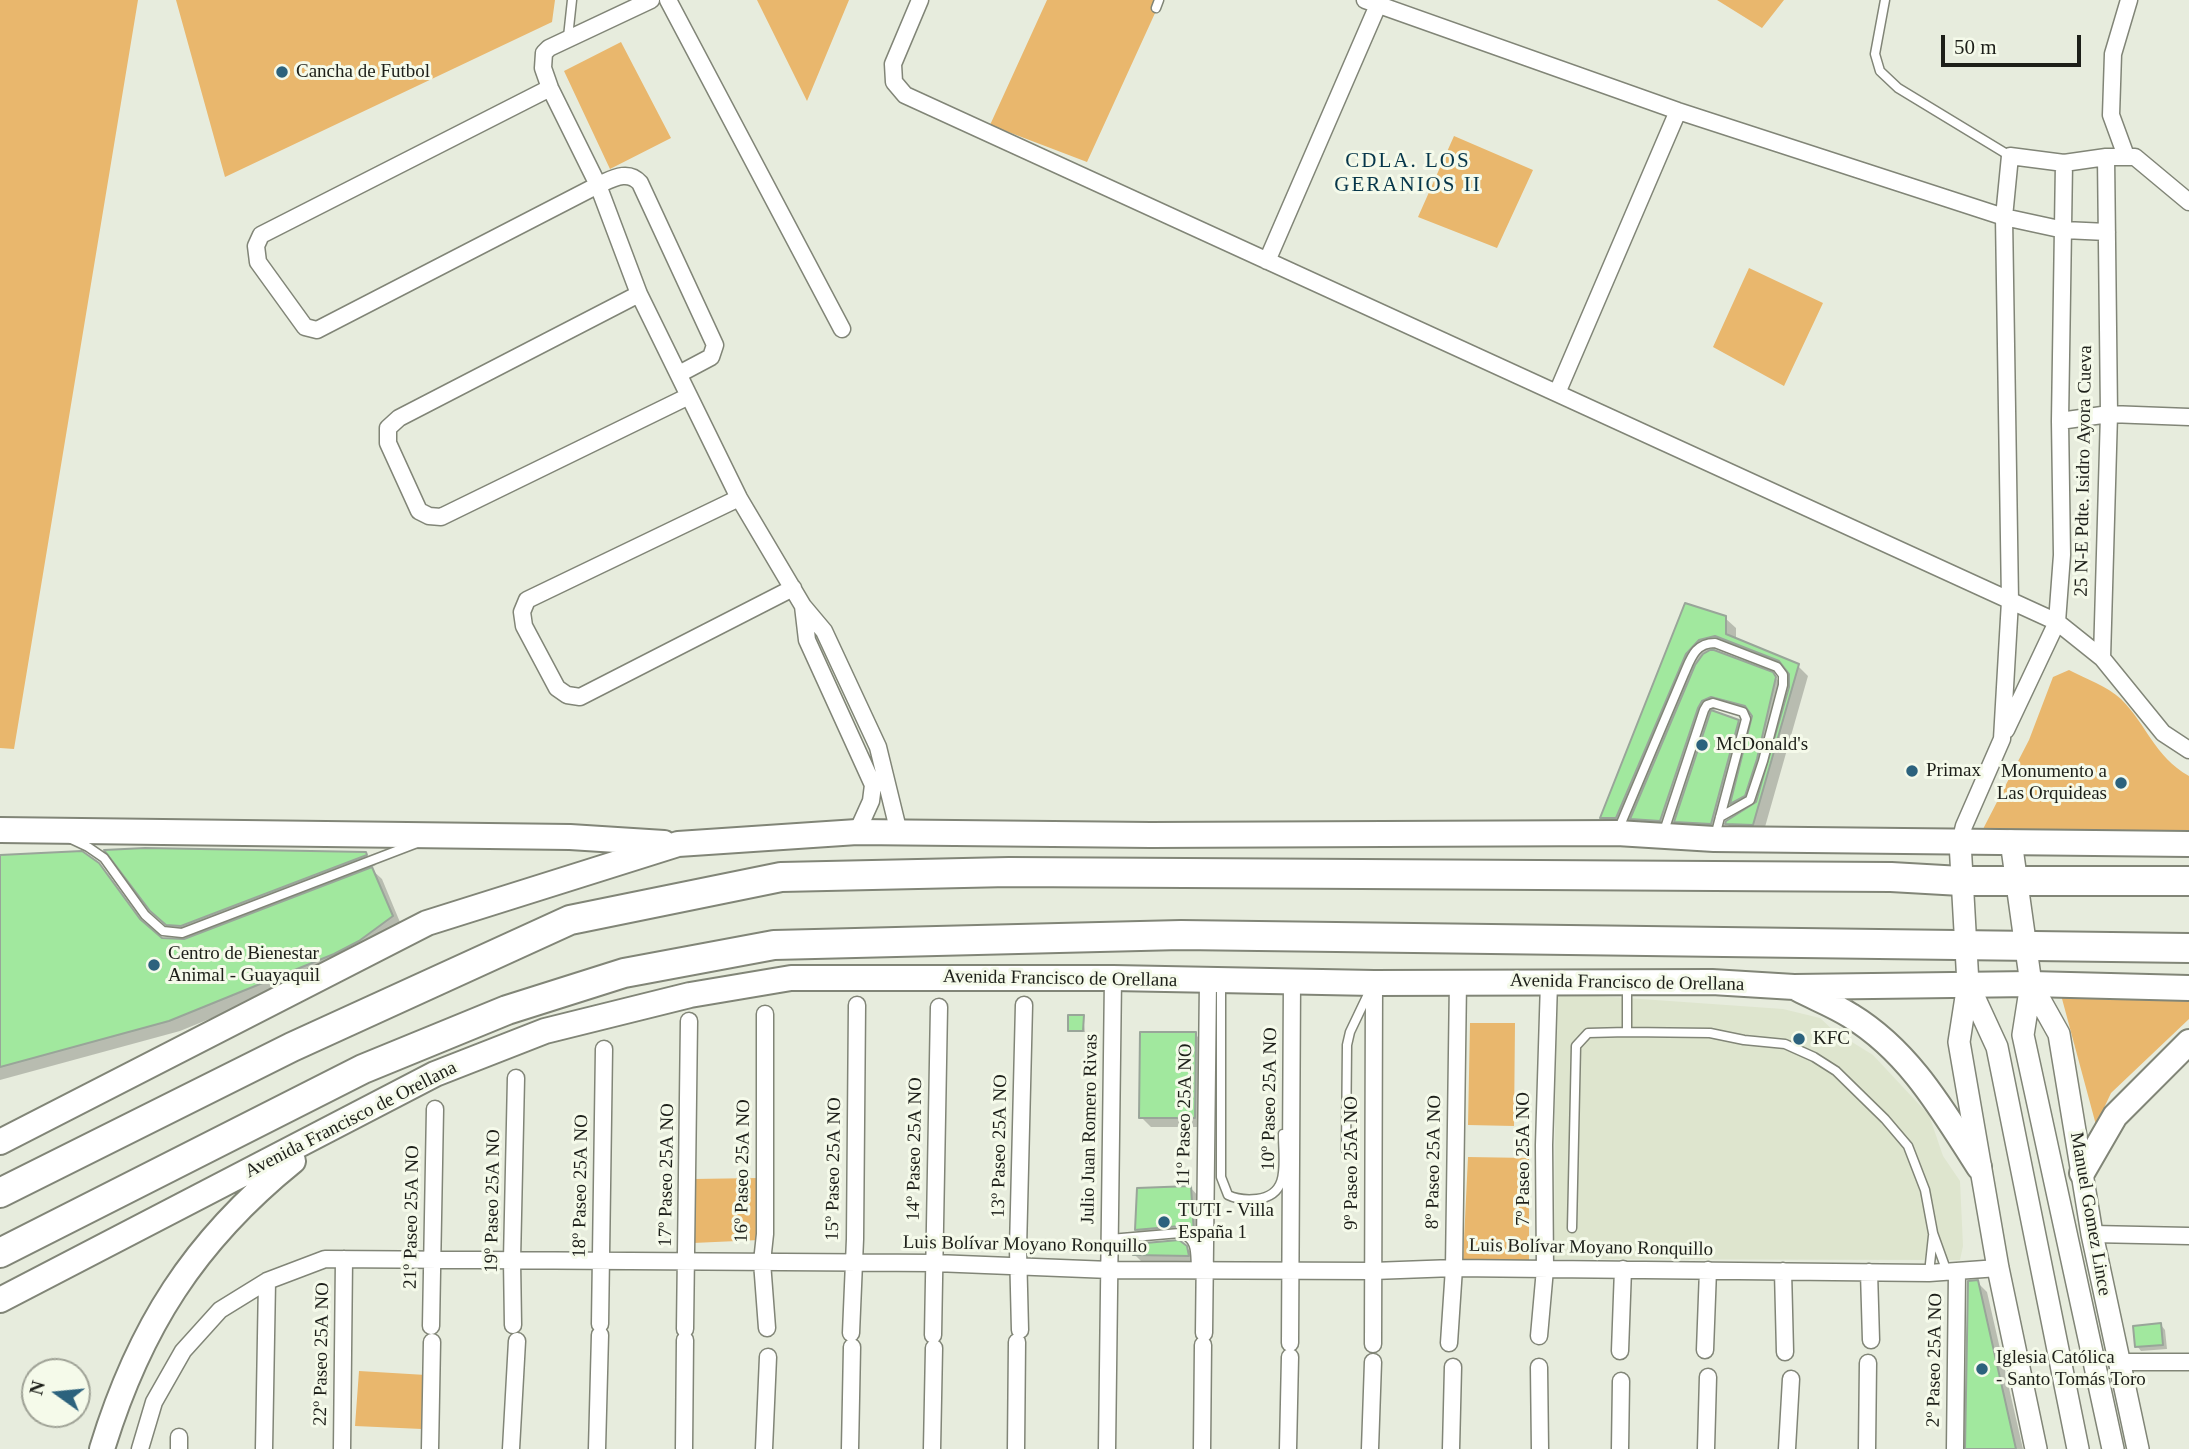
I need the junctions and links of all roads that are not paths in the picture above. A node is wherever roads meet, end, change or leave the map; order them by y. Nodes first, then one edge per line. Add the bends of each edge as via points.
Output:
1 (572, 0) edge
2 (651, 0) edge
3 (668, 0) edge
4 (919, 0) edge
5 (1885, 0) edge
6 (2129, 0) edge
7 (1371, 2) edge
8 (568, 37) junction
9 (550, 88) junction
10 (1678, 111) junction
11 (2010, 156) junction
12 (2126, 156) junction
13 (2106, 157) junction
14 (2064, 163) junction
15 (598, 185) junction
16 (2189, 202) edge
17 (2004, 217) junction
18 (2064, 230) junction
19 (2107, 232) junction
20 (1266, 261) junction
21 (639, 294) junction
22 (842, 329) dead end
23 (679, 374) junction
24 (1558, 393) junction
25 (689, 396) junction
26 (2109, 414) junction
27 (2189, 417) edge
28 (2060, 421) junction
29 (739, 498) junction
30 (793, 587) junction
31 (2010, 601) junction
32 (2057, 622) junction
33 (2102, 658) junction
34 (2003, 739) junction
35 (2189, 750) edge
36 (880, 783) junction
37 (1717, 828) junction
38 (0, 830) edge
39 (49, 832) junction
40 (857, 832) junction
41 (899, 832) junction
42 (1617, 833) junction
43 (439, 835) junction
44 (1662, 835) junction
45 (2011, 841) junction
46 (1959, 842) junction
47 (678, 844) junction
48 (2189, 844) edge
49 (2015, 879) junction
50 (1961, 881) junction
51 (2189, 881) edge
52 (1965, 945) junction
53 (2024, 946) junction
54 (2189, 948) edge
55 (1113, 978) junction
56 (1215, 981) junction
57 (1288, 981) junction
58 (1458, 981) junction
59 (1549, 982) junction
60 (1627, 982) junction
61 (1374, 983) junction
62 (1968, 984) junction
63 (2031, 984) junction
64 (1794, 987) junction
65 (2189, 988) edge
66 (857, 1005) dead end
67 (1024, 1005) dead end
68 (939, 1007) dead end
69 (765, 1014) dead end
70 (689, 1021) dead end
71 (1627, 1032) junction
72 (2189, 1042) edge
73 (604, 1049) dead end
74 (516, 1078) dead end
75 (435, 1109) dead end
76 (335, 1127) junction
77 (0, 1142) edge
78 (1346, 1150) dead end
79 (1979, 1167) junction
80 (2082, 1173) junction
81 (0, 1192) edge
82 (1572, 1228) dead end
83 (1933, 1233) junction
84 (2092, 1234) junction
85 (2189, 1236) edge
86 (1110, 1239) junction
87 (0, 1253) edge
88 (344, 1259) junction
89 (432, 1260) junction
90 (512, 1260) junction
91 (600, 1261) junction
92 (687, 1262) junction
93 (762, 1262) junction
94 (853, 1263) junction
95 (935, 1263) junction
96 (1019, 1266) junction
97 (1454, 1268) junction
98 (1998, 1268) junction
99 (1545, 1269) junction
100 (1623, 1269) junction
101 (1110, 1270) junction
102 (1200, 1270) junction
103 (1289, 1270) junction
104 (1708, 1270) junction
105 (1373, 1271) junction
106 (1783, 1271) junction
107 (1869, 1272) junction
108 (1929, 1273) junction
109 (1952, 1273) junction
110 (267, 1281) junction
111 (0, 1300) edge
112 (767, 1328) dead end
113 (1539, 1336) dead end
114 (1871, 1340) dead end
115 (1449, 1343) dead end
116 (1373, 1344) dead end
117 (1705, 1350) dead end
118 (1620, 1351) dead end
119 (1785, 1352) dead end
120 (768, 1357) dead end
121 (1373, 1362) dead end
122 (2118, 1362) junction
123 (2189, 1362) edge
124 (1868, 1363) dead end
125 (1452, 1367) dead end
126 (1539, 1367) dead end
127 (1708, 1377) dead end
128 (1791, 1379) dead end
129 (1621, 1381) dead end
130 (102, 1449) edge
131 (140, 1449) edge
132 (264, 1449) edge
133 (342, 1449) edge
134 (430, 1449) edge
135 (511, 1449) edge
136 (597, 1449) edge
137 (684, 1449) edge
138 (764, 1449) edge
139 (850, 1449) edge
140 (932, 1449) edge
141 (1016, 1449) edge
142 (1107, 1449) edge
143 (1202, 1449) edge
144 (1288, 1449) edge
145 (1370, 1449) edge
146 (1451, 1449) edge
147 (1540, 1449) edge
148 (1620, 1449) edge
149 (1706, 1449) edge
150 (1787, 1449) edge
151 (1867, 1449) edge
152 (1955, 1449) edge
153 (2036, 1449) edge
154 (2078, 1449) edge
155 (2113, 1449) edge
156 (2138, 1449) edge

1 - 8 lane
2 - 8 street
3 - 22 street
4 - 20 street via 893,64 894,82 905,95
5 - 11 lane via 1875,54 1880,71 1898,88
6 - 12 street via 2113,54 2111,115
7 - 10 street
7 - 20 street
8 - 9 street via 544,53 543,68
9 - 15 street
9 - 15 street via 261,235 256,246 258,262 305,327 317,330
10 - 17 street
10 - 24 street
11 - 14 street
11 - 17 street, 25 N-E Pdte. Isidro Ayora Cueva
12 - 13 street
12 - 16 street via 2142,161
13 - 14 street
13 - 19 street, 25 N-E Pdte. Isidro Ayora Cueva
14 - 18 street, 25 N-E Pdte. Isidro Ayora Cueva
15 - 21 street
15 - 23 street via 624,175 640,183 716,345 711,357
17 - 18 street
17 - 31 street, 25 N-E Pdte. Isidro Ayora Cueva
18 - 19 street
18 - 28 street, 25 N-E Pdte. Isidro Ayora Cueva
19 - 26 street, 25 N-E Pdte. Isidro Ayora Cueva
20 - 24 street
21 - 23 street
21 - 25 street via 399,418 388,428 388,443 419,510 441,517
23 - 25 street
24 - 31 street
25 - 29 street
26 - 27 street
26 - 28 street
26 - 33 street, 25 N-E Pdte. Isidro Ayora Cueva
28 - 32 street, 25 N-E Pdte. Isidro Ayora Cueva via 2062,555
29 - 30 street
29 - 30 street via 527,600 522,612 524,626 557,688 580,697
30 - 36 street via 824,631 878,747
31 - 32 street
31 - 34 street, 25 N-E Pdte. Isidro Ayora Cueva
32 - 33 street
32 - 34 street, 25 N-E Pdte. Isidro Ayora Cueva
33 - 35 street via 2163,733
34 - 46 street, 25 N-E Pdte. Isidro Ayora Cueva
36 - 40 street
36 - 41 street
37 - 42 lane via 1750,800 1783,676 1777,667 1705,643 1695,649
37 - 44 main road
37 - 44 lane via 1746,719 1743,712 1713,703 1704,710
37 - 46 main road
38 - 39 main road
39 - 43 main road
39 - 43 lane via 104,858 145,915 163,931 182,933
40 - 41 main road
40 - 47 main road
41 - 42 main road
42 - 44 main road
43 - 47 main road
45 - 46 main road
45 - 48 main road
45 - 49 main road, Manuel Gomez Lince
46 - 50 main road
47 - 77 main road via 428,923
49 - 50 highway
49 - 51 highway
49 - 53 main road, Manuel Gomez Lince
50 - 52 main road
50 - 81 highway via 1009,872 781,877 570,920 292,1046
52 - 53 highway, Avenida Francisco de Orellana
52 - 62 main road
52 - 87 highway, Avenida Francisco de Orellana via 1181,935 774,946 624,973 507,1010 363,1069
53 - 54 highway, Avenida Francisco de Orellana
53 - 63 main road, Manuel Gomez Lince
55 - 56 main road, Avenida Francisco de Orellana
55 - 76 main road, Avenida Francisco de Orellana via 791,978 690,995 545,1031 435,1074
55 - 86 street, Julio Juan Romero Rivas
56 - 57 main road, Avenida Francisco de Orellana
56 - 57 lane via 1221,1177 1228,1195 1248,1200 1270,1198 1282,1179
56 - 102 street, 11º Paseo 25A NO
57 - 61 main road, Avenida Francisco de Orellana
57 - 103 street, 10º Paseo 25A NO
58 - 59 main road, Avenida Francisco de Orellana
58 - 61 main road, Avenida Francisco de Orellana
58 - 97 street, 8º Paseo 25A NO
59 - 60 main road, Avenida Francisco de Orellana
59 - 99 street, 7º Paseo 25A NO
60 - 64 main road, Avenida Francisco de Orellana
60 - 71 lane
61 - 78 lane via 1350,1032
61 - 105 street, 9º Paseo 25A NO
62 - 63 main road, Avenida Francisco de Orellana
62 - 64 main road, Avenida Francisco de Orellana
62 - 79 main road via 1959,1042
62 - 154 main road via 1997,1046
63 - 65 main road, Avenida Francisco de Orellana
63 - 80 main road, Manuel Gomez Lince via 2059,1034
63 - 155 main road, Manuel Gomez Lince via 2023,1035
64 - 79 main road via 1851,1016 1889,1046 1925,1082
66 - 94 street, 15º Paseo 25A NO
67 - 96 street, 13º Paseo 25A NO
68 - 95 street, 14º Paseo 25A NO
69 - 93 street, 16º Paseo 25A NO
70 - 92 street, 17º Paseo 25A NO
71 - 82 lane via 1588,1033 1576,1046
71 - 83 lane via 1710,1033 1785,1045 1836,1071 1908,1146 1925,1189
72 - 80 main road via 2115,1116
73 - 91 street, 18º Paseo 25A NO
74 - 90 street, 19º Paseo 25A NO
75 - 89 street, 21º Paseo 25A NO
76 - 111 main road, Avenida Francisco de Orellana
76 - 130 main road via 236,1211 171,1293 122,1387
79 - 98 main road
80 - 84 main road, Manuel Gomez Lince
83 - 108 lane
83 - 109 lane
84 - 85 street
84 - 122 main road, Manuel Gomez Lince
86 - 101 street, Julio Juan Romero Rivas
86 - 102 lane via 1181,1233 1193,1240
88 - 89 street, Luis Bolívar Moyano Ronquillo
88 - 110 street, Luis Bolívar Moyano Ronquillo via 325,1259
88 - 133 street, 22º Paseo 25A NO
89 - 90 street, Luis Bolívar Moyano Ronquillo
89 - 134 street, 21º Paseo 25A NO
90 - 91 street, Luis Bolívar Moyano Ronquillo
90 - 135 street, 19º Paseo 25A NO
91 - 92 street, Luis Bolívar Moyano Ronquillo
91 - 136 street, 18º Paseo 25A NO
92 - 93 street, Luis Bolívar Moyano Ronquillo
92 - 137 street, 17º Paseo 25A NO
93 - 94 street, Luis Bolívar Moyano Ronquillo
93 - 112 street, 16º Paseo 25A NO
94 - 95 street, Luis Bolívar Moyano Ronquillo
94 - 139 street, 15º Paseo 25A NO
95 - 96 street, Luis Bolívar Moyano Ronquillo
95 - 140 street, 14º Paseo 25A NO
96 - 101 street, Luis Bolívar Moyano Ronquillo
96 - 141 street, 13º Paseo 25A NO
97 - 99 street, Luis Bolívar Moyano Ronquillo
97 - 105 street, Luis Bolívar Moyano Ronquillo
97 - 115 street, 8º Paseo 25A NO
98 - 109 street, Luis Bolívar Moyano Ronquillo
98 - 153 main road
99 - 100 street, Luis Bolívar Moyano Ronquillo
99 - 113 street, 7º Paseo 25A NO
100 - 104 street, Luis Bolívar Moyano Ronquillo
100 - 118 street
101 - 102 street, Luis Bolívar Moyano Ronquillo
101 - 142 street, Julio Juan Romero Rivas
102 - 103 street, Luis Bolívar Moyano Ronquillo
102 - 143 street, 11º Paseo 25A NO
103 - 105 street, Luis Bolívar Moyano Ronquillo
103 - 144 street, 10º Paseo 25A NO
104 - 106 street, Luis Bolívar Moyano Ronquillo
104 - 117 street
105 - 116 street, 9º Paseo 25A NO
106 - 107 street, Luis Bolívar Moyano Ronquillo
106 - 119 street
107 - 108 street, Luis Bolívar Moyano Ronquillo
107 - 114 street
108 - 109 street, Luis Bolívar Moyano Ronquillo
109 - 152 street, 2º Paseo 25A NO
110 - 131 street, Luis Bolívar Moyano Ronquillo via 219,1310 183,1350 154,1402
110 - 132 street
120 - 138 street
121 - 145 street
122 - 123 street
122 - 156 main road, Manuel Gomez Lince
124 - 151 street
125 - 146 street
126 - 147 street
127 - 149 street
128 - 150 street
129 - 148 street

